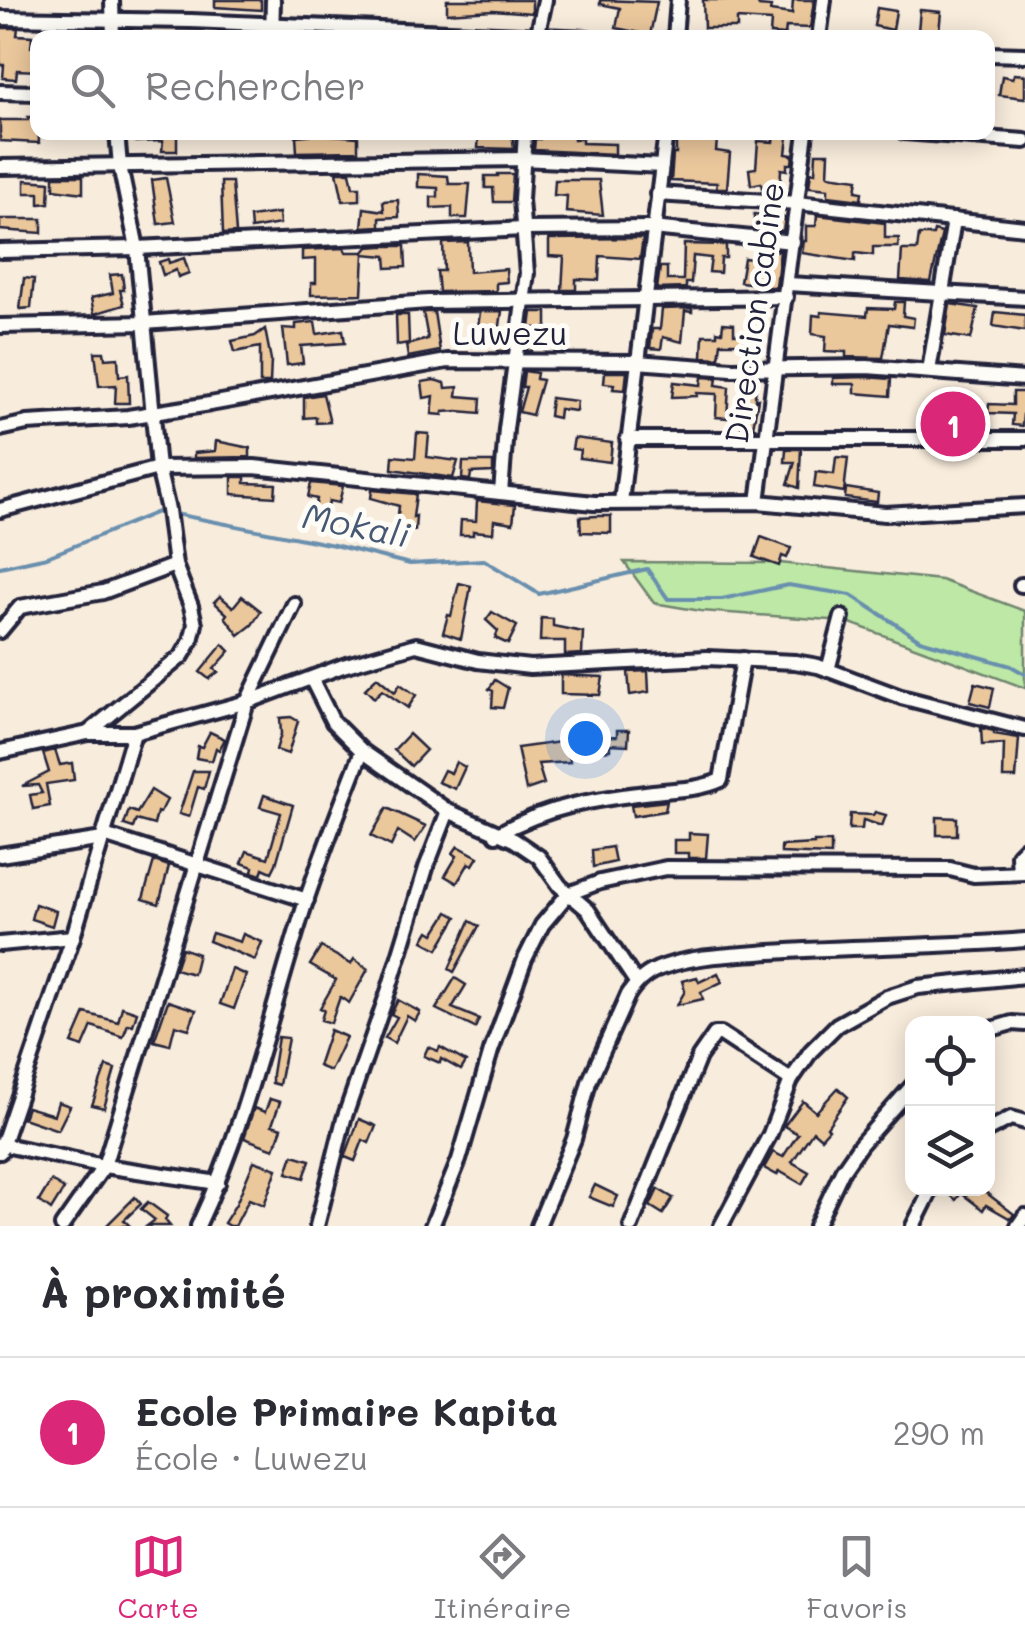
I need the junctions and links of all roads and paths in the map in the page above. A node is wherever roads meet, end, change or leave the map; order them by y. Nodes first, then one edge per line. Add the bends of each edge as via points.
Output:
1 (112, 0) edge
2 (273, 0) edge
3 (545, 0) edge
4 (678, 0) edge
5 (824, 0) edge
6 (0, 18) edge
7 (112, 20) junction
8 (113, 30) edge
9 (257, 30) edge
10 (272, 30) edge
11 (539, 30) edge
12 (676, 30) edge
13 (820, 30) edge
14 (995, 54) edge
15 (1025, 55) edge
16 (0, 92) edge
17 (30, 93) edge
18 (995, 139) edge
19 (118, 140) edge
20 (524, 140) edge
21 (665, 140) edge
22 (805, 140) edge
23 (1025, 141) edge
24 (522, 159) junction
25 (120, 166) junction
26 (662, 166) junction
27 (0, 167) edge
28 (656, 194) junction
29 (798, 203) junction
30 (954, 220) junction
31 (652, 228) junction
32 (1025, 228) edge
33 (524, 229) junction
34 (793, 242) junction
35 (137, 248) junction
36 (0, 251) edge
37 (787, 291) junction
38 (941, 292) junction
39 (645, 297) junction
40 (1025, 298) edge
41 (523, 301) junction
42 (144, 322) junction
43 (0, 326) edge
44 (515, 359) junction
45 (636, 362) junction
46 (774, 368) junction
47 (929, 371) junction
48 (1025, 380) edge
49 (154, 413) junction
50 (0, 429) edge
51 (1025, 438) edge
52 (627, 439) junction
53 (765, 440) junction
54 (158, 468) junction
55 (501, 493) junction
56 (620, 502) junction
57 (758, 502) junction
58 (1025, 506) edge
59 (0, 510) edge
60 (175, 565) junction
61 (294, 604) dead end
62 (842, 617) dead end
63 (0, 631) edge
64 (743, 658) junction
65 (828, 670) junction
66 (312, 680) junction
67 (247, 702) junction
68 (1025, 729) edge
69 (88, 733) junction
70 (134, 733) junction
71 (362, 751) junction
72 (0, 752) edge
73 (448, 810) junction
74 (496, 834) junction
75 (104, 837) junction
76 (1025, 848) edge
77 (0, 856) edge
78 (198, 864) junction
79 (1022, 873) edge
80 (568, 894) junction
81 (307, 900) junction
82 (73, 937) junction
83 (1025, 940) edge
84 (0, 944) edge
85 (1025, 976) edge
86 (636, 982) junction
87 (1025, 1024) edge
88 (995, 1028) edge
89 (791, 1080) junction
90 (905, 1094) edge
91 (1025, 1122) edge
92 (995, 1126) edge
93 (1, 1147) edge
94 (104, 1166) junction
95 (218, 1183) junction
96 (928, 1196) edge
97 (1025, 1216) edge
98 (62, 1226) edge
99 (198, 1226) edge
100 (317, 1226) edge
101 (432, 1226) edge
102 (538, 1226) edge
103 (631, 1226) edge
104 (721, 1226) edge
105 (816, 1226) edge
106 (913, 1226) edge
107 (1018, 1226) edge

1 - 7 street
2 - 10 street
3 - 11 street
4 - 12 street
5 - 13 street
6 - 7 street
7 - 8 street
7 - 9 street
14 - 15 street
16 - 17 street
18 - 23 street
19 - 25 street
20 - 24 street
21 - 26 street
22 - 29 street, Direction cabine
24 - 25 street
24 - 26 street
24 - 33 street
25 - 27 street
25 - 35 street
26 - 28 street
28 - 29 street
28 - 31 street
29 - 30 street
29 - 34 street, Direction cabine
30 - 32 street
30 - 38 street
31 - 33 street
31 - 34 street
31 - 39 street
33 - 35 street
33 - 41 street
34 - 37 street, Direction cabine
35 - 36 street
35 - 42 street
37 - 38 street
37 - 39 street
37 - 46 street, Direction cabine
38 - 40 street
38 - 47 street
39 - 41 street
39 - 45 street
41 - 42 street
41 - 44 street
42 - 43 street
42 - 49 street
44 - 45 street, Luwezu
44 - 49 street, Luwezu via 437,362
44 - 55 street
45 - 46 street, Luwezu
45 - 52 street
46 - 47 street, Luwezu
46 - 53 street, Direction cabine
47 - 48 street, Luwezu
49 - 50 street, Luwezu
49 - 54 street
51 - 53 street
52 - 53 street
52 - 56 street
53 - 57 street, Direction cabine
54 - 55 street via 254,467
54 - 59 street
54 - 60 street
55 - 56 street
56 - 57 street
57 - 58 street via 885,514
60 - 63 street via 103,592 20,607
60 - 69 street via 192,606 191,641 182,656
61 - 67 street
62 - 65 street
64 - 65 street
64 - 66 street via 530,667 416,645
64 - 74 street via 721,780 574,802
65 - 68 street
66 - 67 street
66 - 71 street via 334,722
67 - 70 street
67 - 78 street
69 - 70 street
69 - 72 street
70 - 75 street
71 - 73 street
71 - 81 street
73 - 74 street
73 - 100 street via 344,1118
74 - 80 street via 540,857
75 - 77 street
75 - 78 street
75 - 82 street
76 - 79 street via 1018,855
78 - 81 street
78 - 94 street
79 - 80 street via 666,868
80 - 86 street via 588,910
80 - 101 street via 525,959
81 - 95 street
82 - 84 street
82 - 93 street
83 - 86 street via 717,956 664,966
85 - 89 street via 918,987 887,998 837,1025
86 - 102 street via 589,1082
87 - 88 street
89 - 103 street via 715,1034 699,1058
89 - 104 street
90 - 105 street via 842,1170
91 - 92 street via 1012,1118
93 - 94 street
94 - 95 street
94 - 98 street
95 - 99 street
96 - 106 street
97 - 107 street

